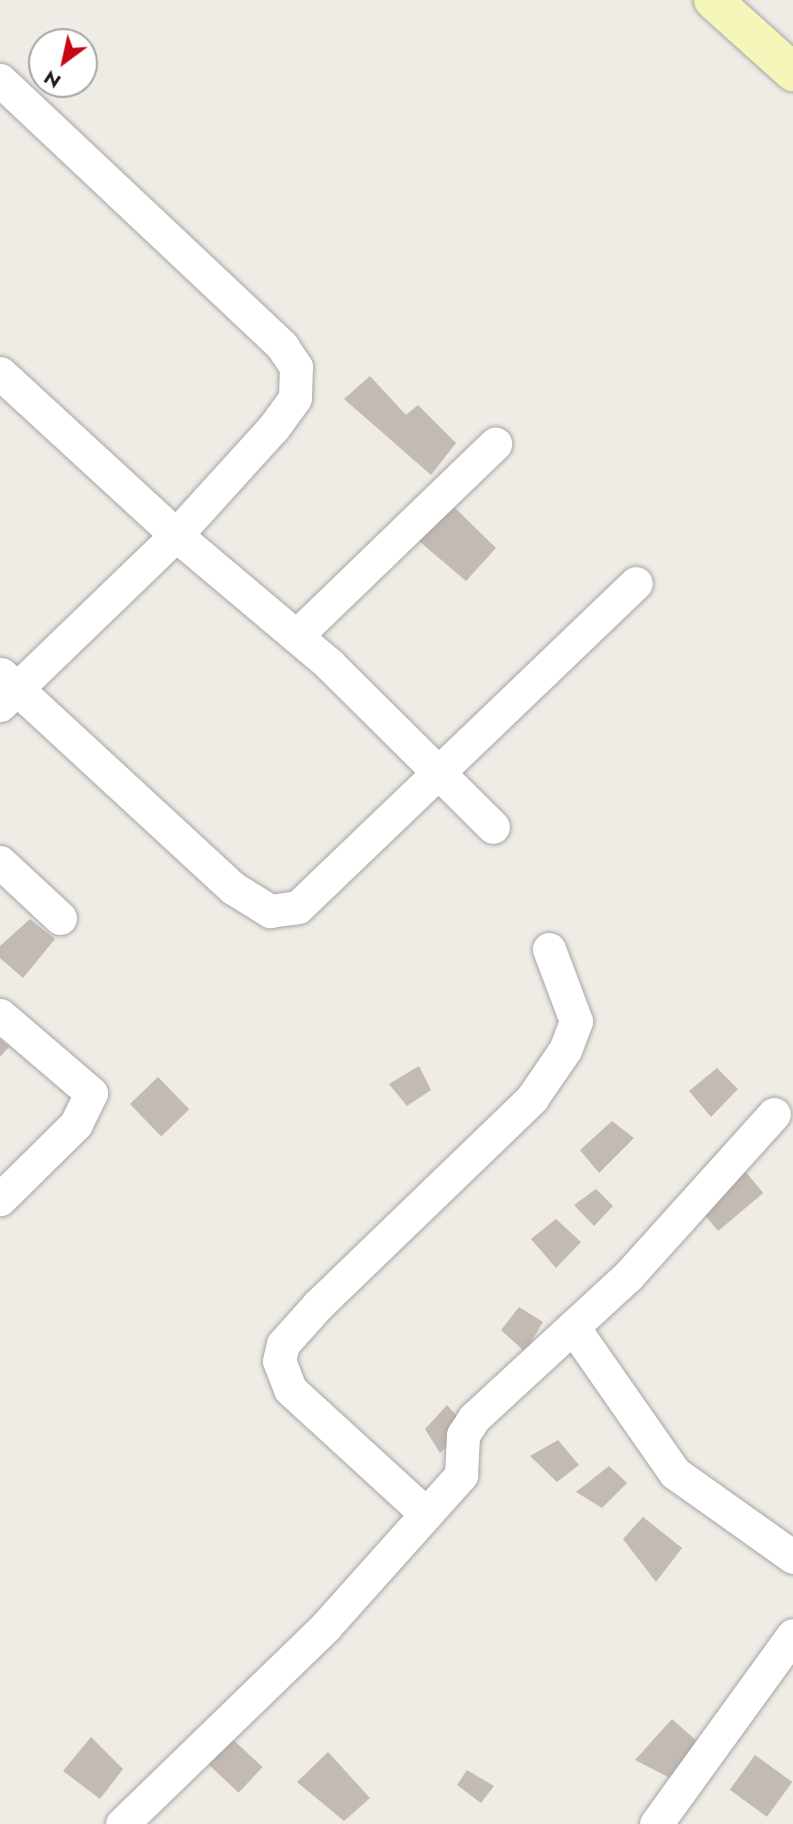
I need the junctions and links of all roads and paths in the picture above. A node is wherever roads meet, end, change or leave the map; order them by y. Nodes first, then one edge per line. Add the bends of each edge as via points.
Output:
1 (713, 0) edge
2 (793, 72) edge
3 (0, 80) edge
4 (0, 373) edge
5 (495, 444) dead end
6 (176, 535) junction
7 (636, 583) dead end
8 (296, 636) junction
9 (5, 689) edge
10 (439, 772) junction
11 (493, 827) dead end
12 (0, 862) edge
13 (60, 918) dead end
14 (549, 949) dead end
15 (0, 1015) edge
16 (774, 1114) dead end
17 (0, 1199) edge
18 (573, 1327) junction
19 (424, 1512) junction
20 (793, 1557) edge
21 (793, 1635) edge
22 (122, 1824) edge
23 (656, 1824) edge

1 - 2 street
3 - 6 street via 282,346 296,367 295,398
4 - 6 street
5 - 8 street
6 - 8 street
6 - 9 street
7 - 10 street
8 - 10 street
9 - 10 street via 233,888 270,911 298,907
10 - 11 street
12 - 13 street
14 - 19 street via 576,1021 565,1050 532,1098 283,1344 279,1361 289,1389
15 - 17 street via 91,1093 76,1124
16 - 18 street via 628,1276
18 - 19 street via 474,1418 463,1435 461,1475
18 - 20 street via 675,1473
19 - 22 street via 326,1626
21 - 23 street

